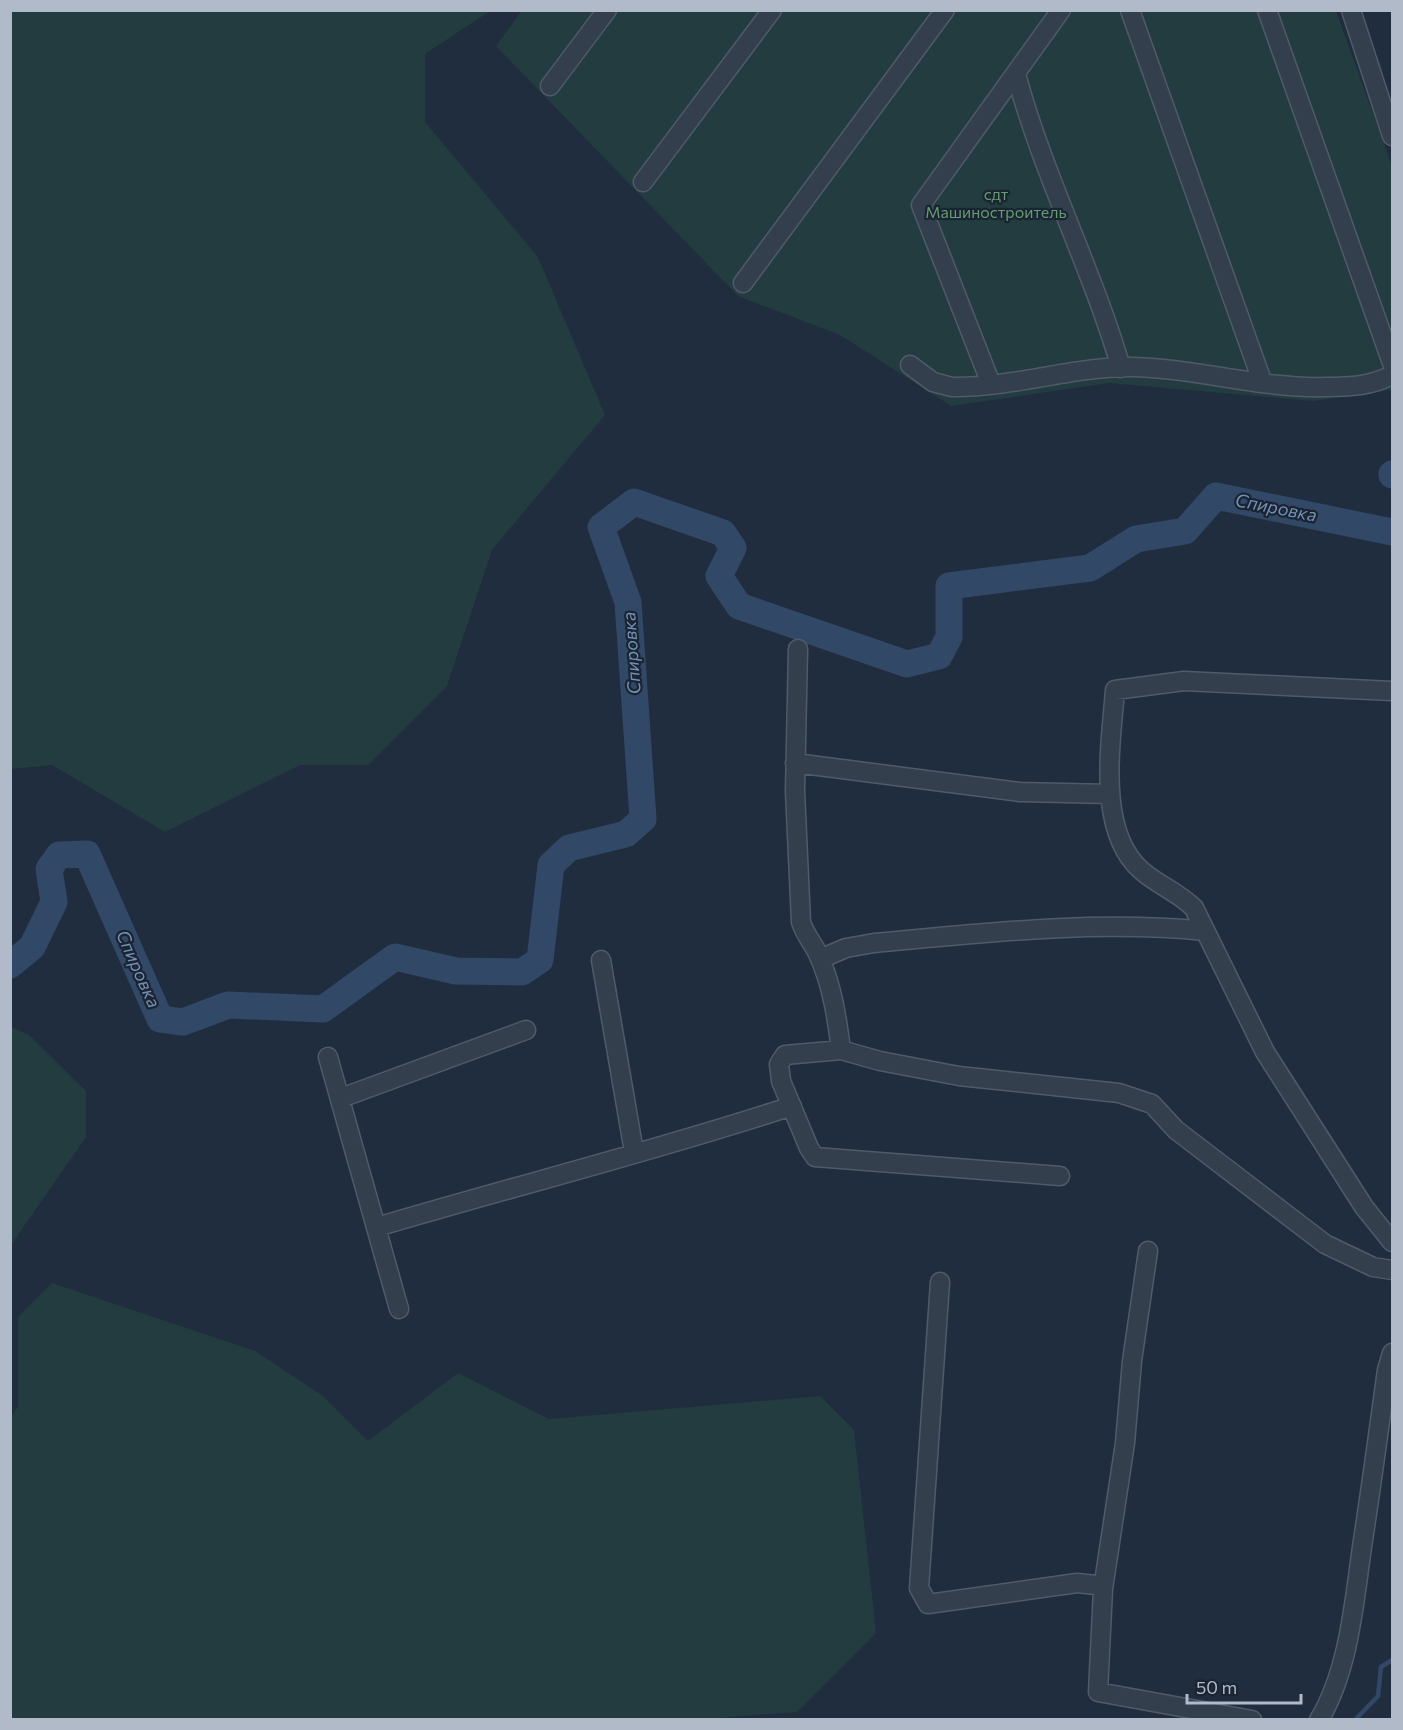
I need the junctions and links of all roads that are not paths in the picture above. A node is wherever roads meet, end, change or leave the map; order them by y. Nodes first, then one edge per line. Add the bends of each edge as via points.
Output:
1 (607, 10) edge
2 (772, 10) edge
3 (945, 10) edge
4 (1061, 10) edge
5 (1130, 10) edge
6 (1267, 10) edge
7 (1351, 10) edge
8 (1016, 74) junction
9 (550, 86) dead end
10 (1392, 136) edge
11 (643, 182) dead end
12 (743, 283) dead end
13 (1392, 363) edge
14 (910, 365) dead end
15 (1121, 368) junction
16 (1392, 375) edge
17 (1262, 381) junction
18 (991, 384) junction
19 (798, 649) dead end
20 (1392, 691) edge
21 (795, 763) junction
22 (1110, 794) junction
23 (1205, 931) junction
24 (820, 959) junction
25 (601, 960) dead end
26 (526, 1030) dead end
27 (841, 1050) junction
28 (328, 1057) dead end
29 (340, 1098) junction
30 (792, 1106) junction
31 (634, 1152) junction
32 (1060, 1176) dead end
33 (377, 1227) junction
34 (1392, 1242) edge
35 (1148, 1251) dead end
36 (1392, 1270) edge
37 (940, 1282) dead end
38 (399, 1309) dead end
39 (1392, 1353) edge
40 (1103, 1589) junction
41 (1252, 1719) edge
42 (1319, 1719) edge

1 - 9 street
2 - 11 street
3 - 12 street
4 - 8 street
5 - 17 street
6 - 13 street
7 - 10 street
8 - 15 street via 1028,120 1109,325
8 - 18 street via 921,205
14 - 18 street via 943,386
15 - 17 street
15 - 18 street
16 - 17 street via 1377,383 1351,387 1293,387
19 - 21 street
20 - 22 street via 1184,681 1115,690
21 - 22 street via 1020,792
21 - 24 street via 801,922
22 - 23 street via 1119,836 1128,855 1142,871 1187,901
23 - 24 street via 1107,925 1050,928 873,943 846,948
23 - 34 street via 1265,1052
24 - 27 street via 837,1015
25 - 31 street
26 - 29 street
27 - 30 street via 785,1055 779,1064 781,1081
27 - 36 street via 959,1076 1119,1094 1152,1104 1176,1130 1325,1244 1373,1267
28 - 29 street
29 - 33 street
30 - 31 street via 707,1134
30 - 32 street via 815,1157
31 - 33 street
33 - 38 street
35 - 40 street
37 - 40 street via 919,1588 928,1604 1077,1583
39 - 42 street via 1355,1597 1343,1655
40 - 41 street via 1098,1692

